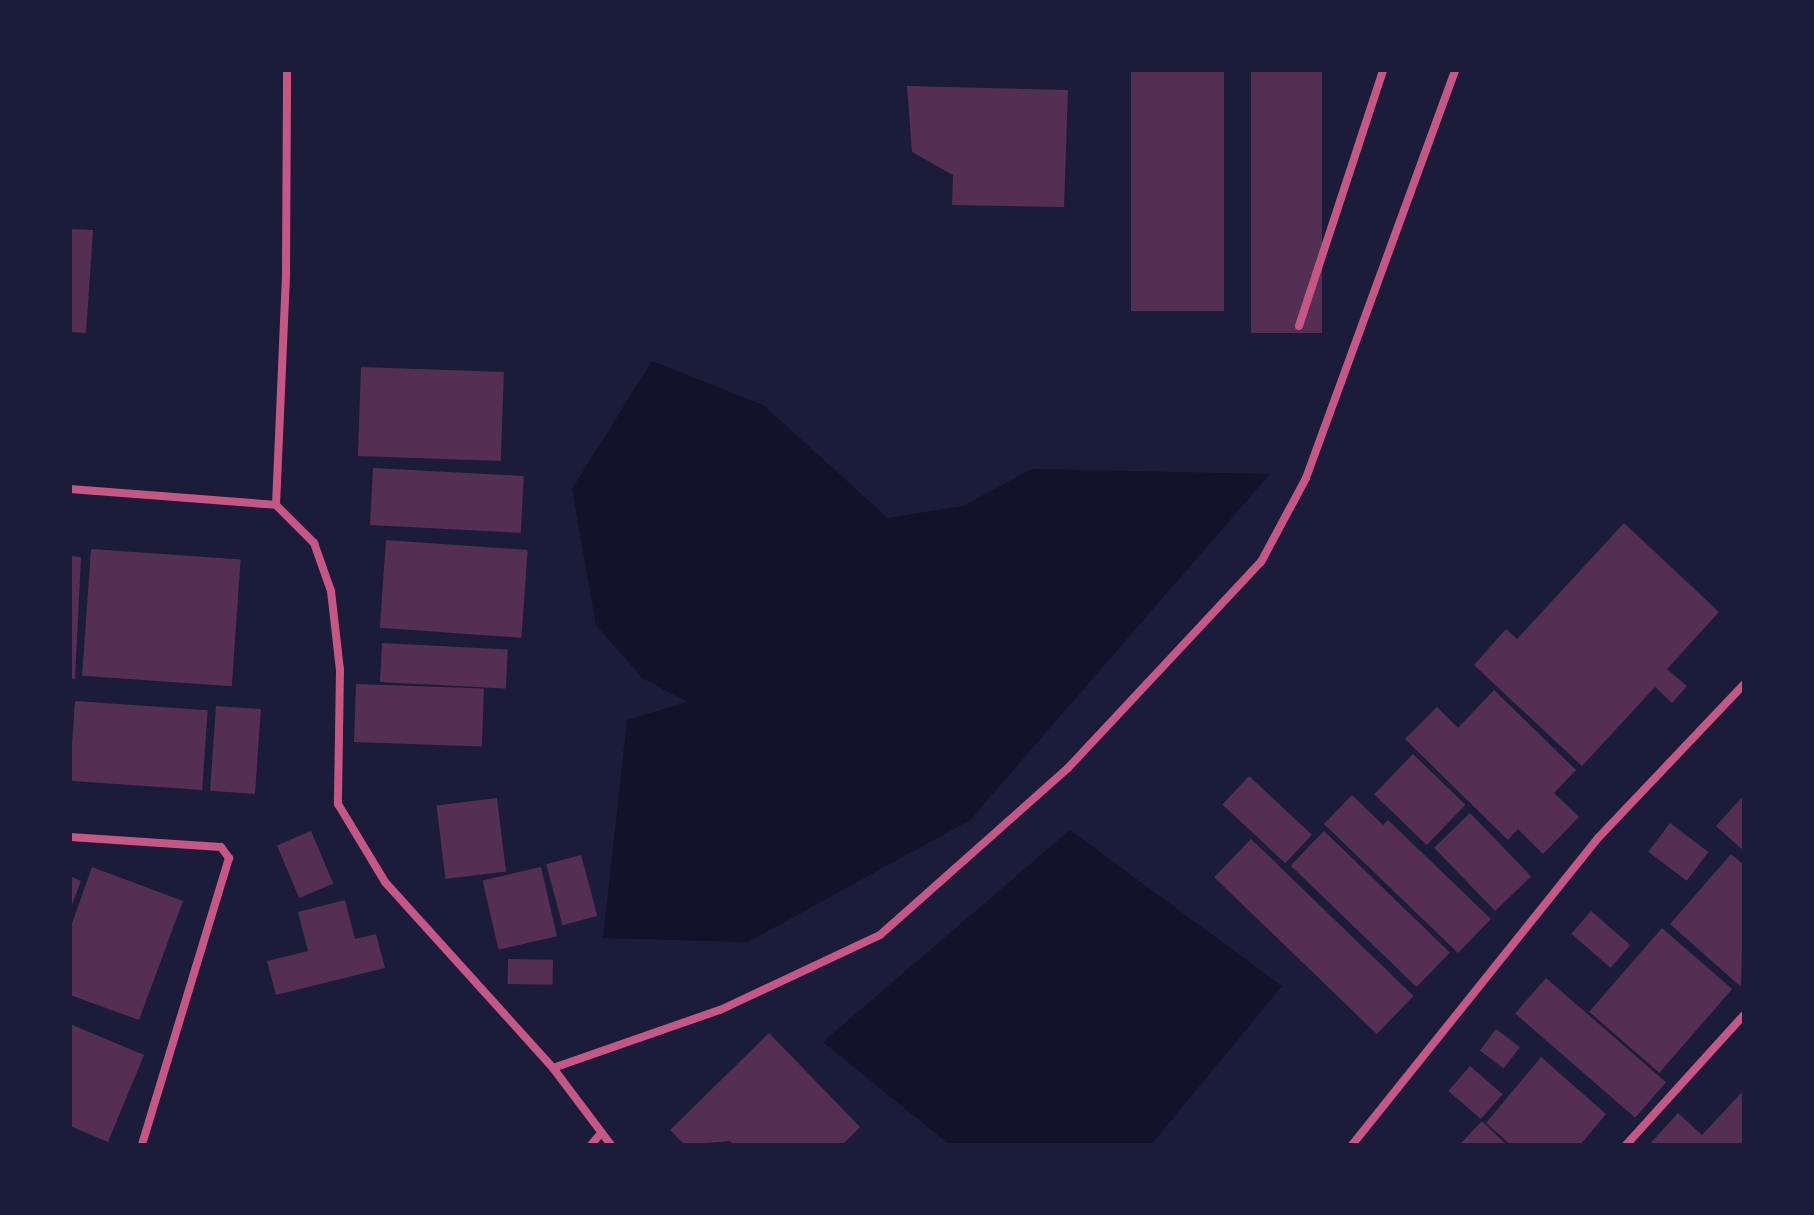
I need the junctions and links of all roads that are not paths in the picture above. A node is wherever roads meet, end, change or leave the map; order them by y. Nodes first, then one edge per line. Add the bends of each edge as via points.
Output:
1 (287, 70) edge
2 (1383, 70) edge
3 (1455, 70) edge
4 (1299, 326) dead end
5 (70, 489) edge
6 (276, 505) junction
7 (1744, 684) edge
8 (70, 837) edge
9 (1744, 1015) edge
10 (553, 1068) junction
11 (601, 1133) junction
12 (142, 1145) edge
13 (591, 1145) edge
14 (611, 1145) edge
15 (1352, 1145) edge
16 (1626, 1145) edge

1 - 6 street via 286,273
2 - 4 street
3 - 10 street via 1306,478 1261,562 1068,768 880,935 720,1010
5 - 6 street
6 - 10 street via 314,543 331,591 340,670 338,804 385,882
7 - 15 street via 1599,837
8 - 12 street via 221,847 229,858
9 - 16 street
10 - 11 street
11 - 13 street
11 - 14 street

